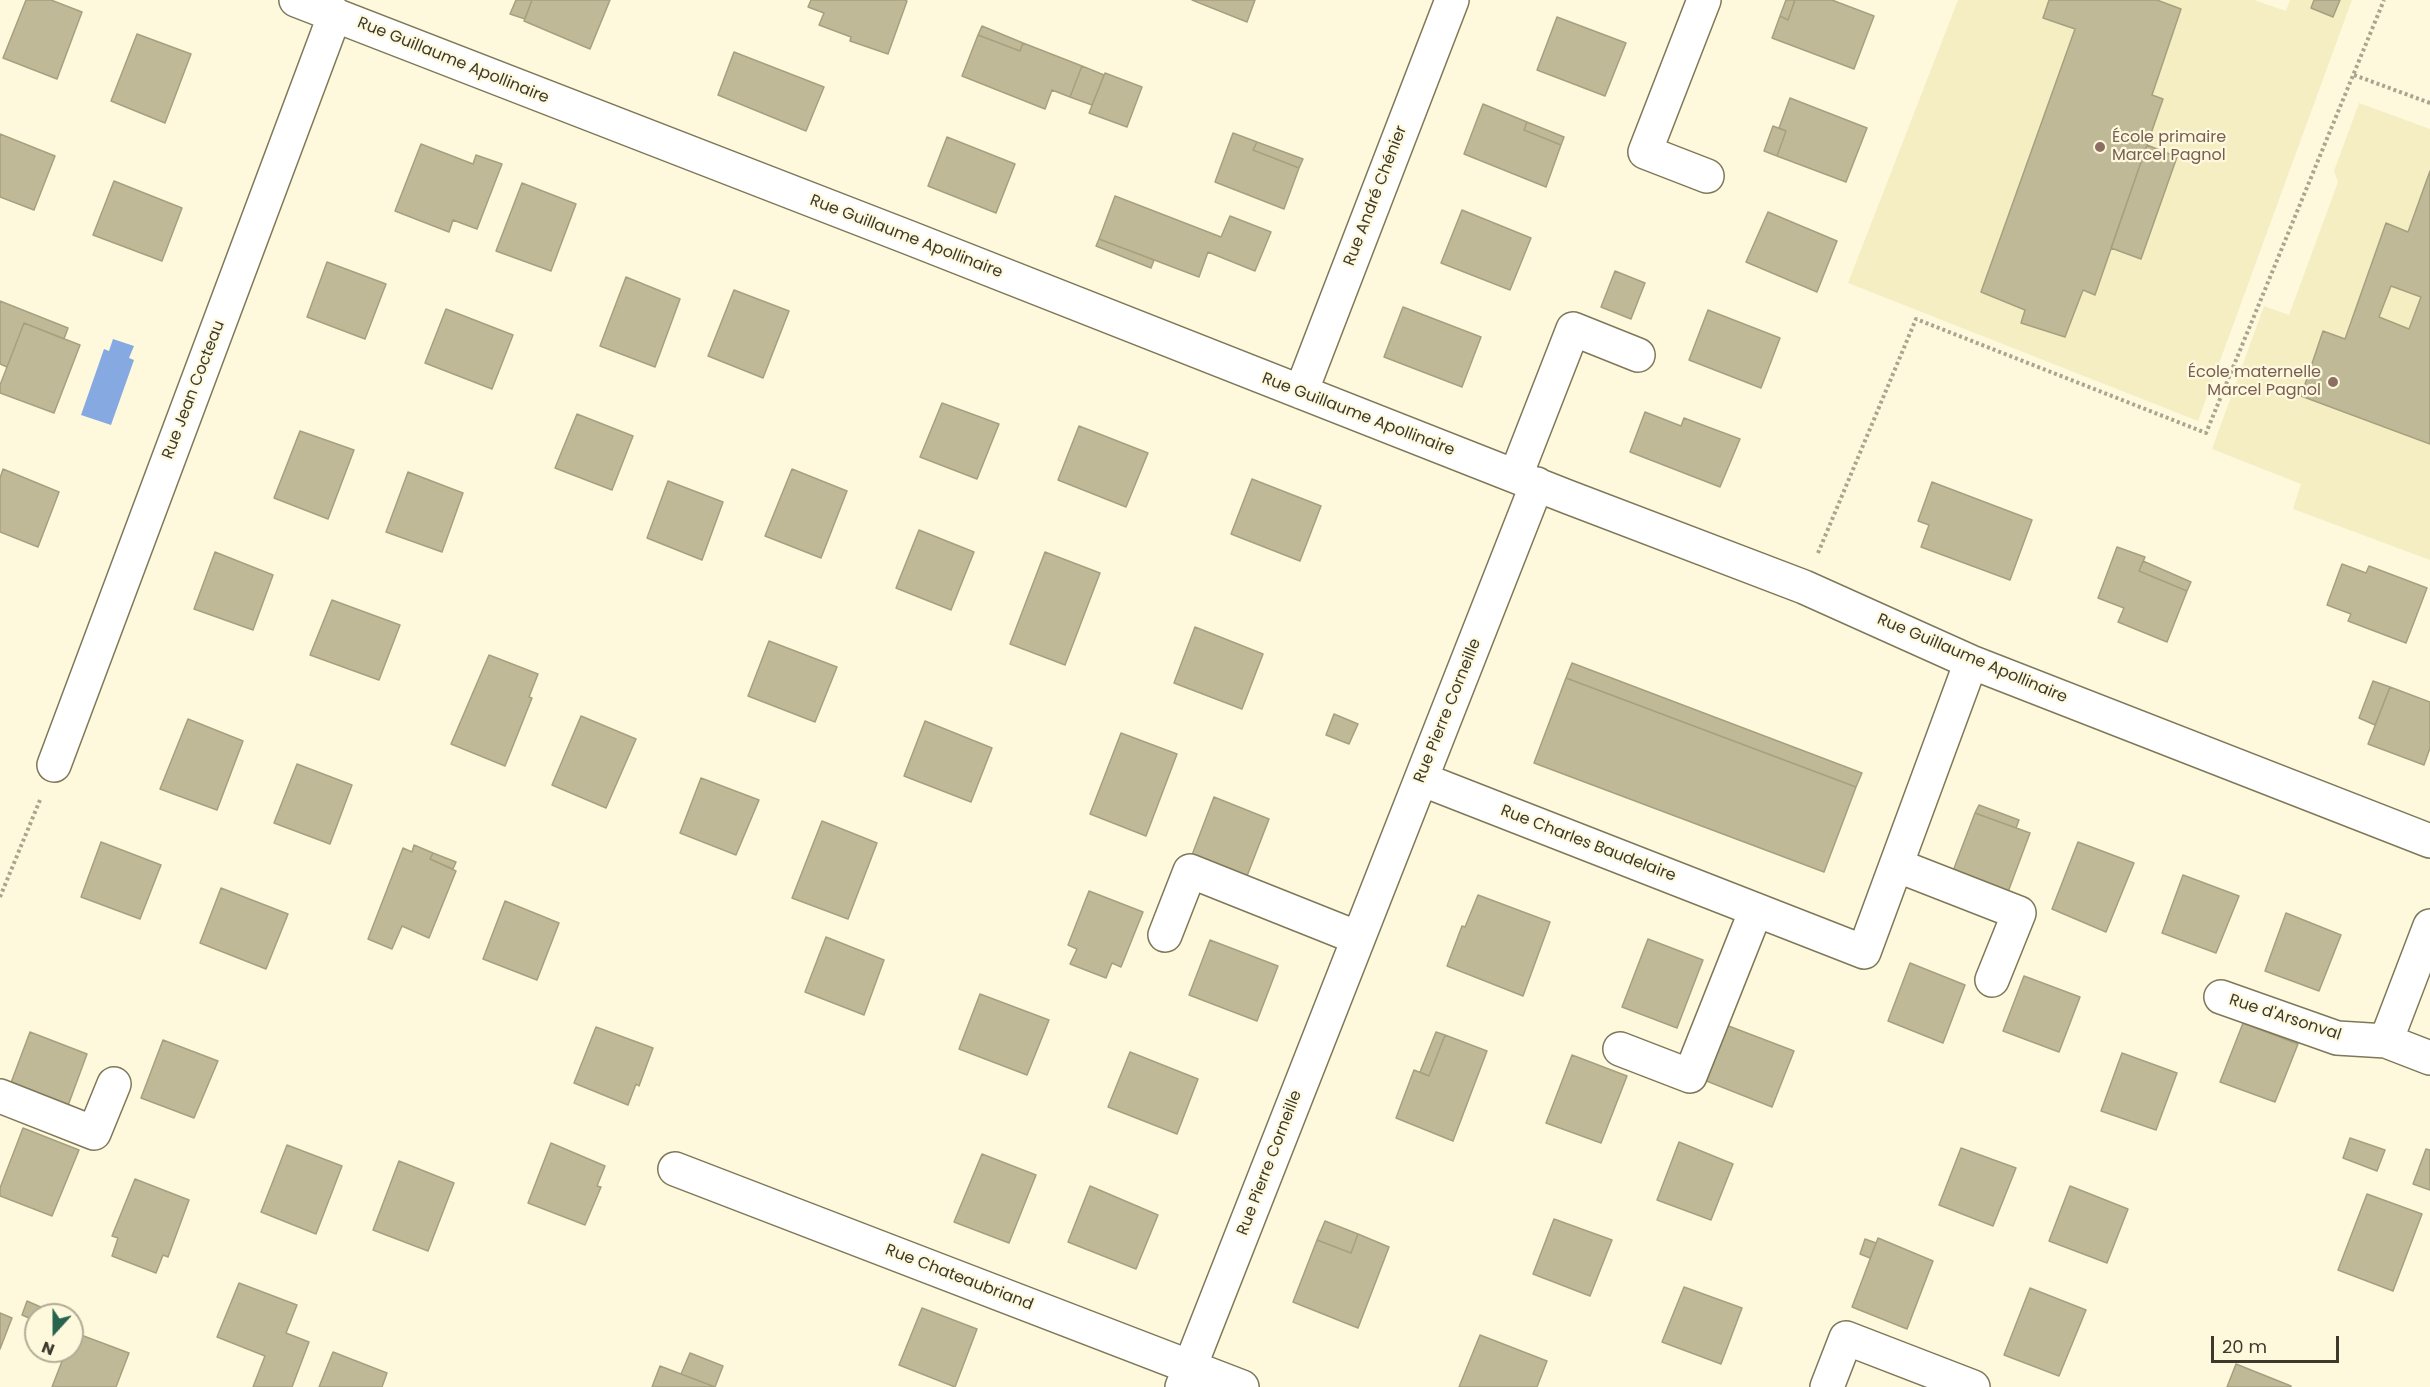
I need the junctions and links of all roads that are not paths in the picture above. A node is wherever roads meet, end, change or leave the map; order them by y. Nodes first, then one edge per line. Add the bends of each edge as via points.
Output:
1 (296, 0) edge
2 (1452, 0) edge
3 (1704, 0) edge
4 (335, 14) junction
5 (1707, 176) dead end
6 (1638, 355) dead end
7 (1301, 392) junction
8 (1526, 479) junction
9 (1971, 662) junction
10 (54, 765) road end
11 (1421, 779) junction
12 (2430, 841) edge
13 (1896, 865) junction
14 (1756, 910) junction
15 (2430, 926) edge
16 (1164, 935) dead end
17 (1358, 938) junction
18 (1992, 980) dead end
19 (2221, 998) dead end
20 (2386, 1041) junction
21 (1620, 1048) dead end
22 (2430, 1058) edge
23 (114, 1084) dead end
24 (0, 1096) edge
25 (675, 1169) dead end
26 (1186, 1377) edge
27 (1242, 1387) edge
28 (1827, 1387) edge
29 (1973, 1387) edge

1 - 4 street, Rue Guillaume Apollinaire
2 - 7 street, Rue André Chénier
3 - 5 street via 1645,152
4 - 7 street, Rue Guillaume Apollinaire
4 - 10 street, Rue Jean Cocteau
6 - 8 street via 1573,329
7 - 8 street, Rue Guillaume Apollinaire
8 - 9 street, Rue Guillaume Apollinaire via 1804,587
8 - 11 street, Rue Pierre Corneille
9 - 12 street, Rue Guillaume Apollinaire
9 - 13 street, Rue Charles Baudelaire
11 - 14 street, Rue Charles Baudelaire
11 - 17 street, Rue Pierre Corneille
13 - 14 street, Rue Charles Baudelaire via 1864,952
13 - 18 street via 2019,913
14 - 21 street via 1690,1076
15 - 20 street
16 - 17 street via 1190,872
17 - 26 street, Rue Pierre Corneille
19 - 20 street, Rue d'Arsonval via 2337,1038
20 - 22 street, Rue d'Arsonval
23 - 24 street via 94,1133
25 - 26 street, Rue Chateaubriand
26 - 27 street, Rue Chateaubriand
28 - 29 street via 1846,1338

